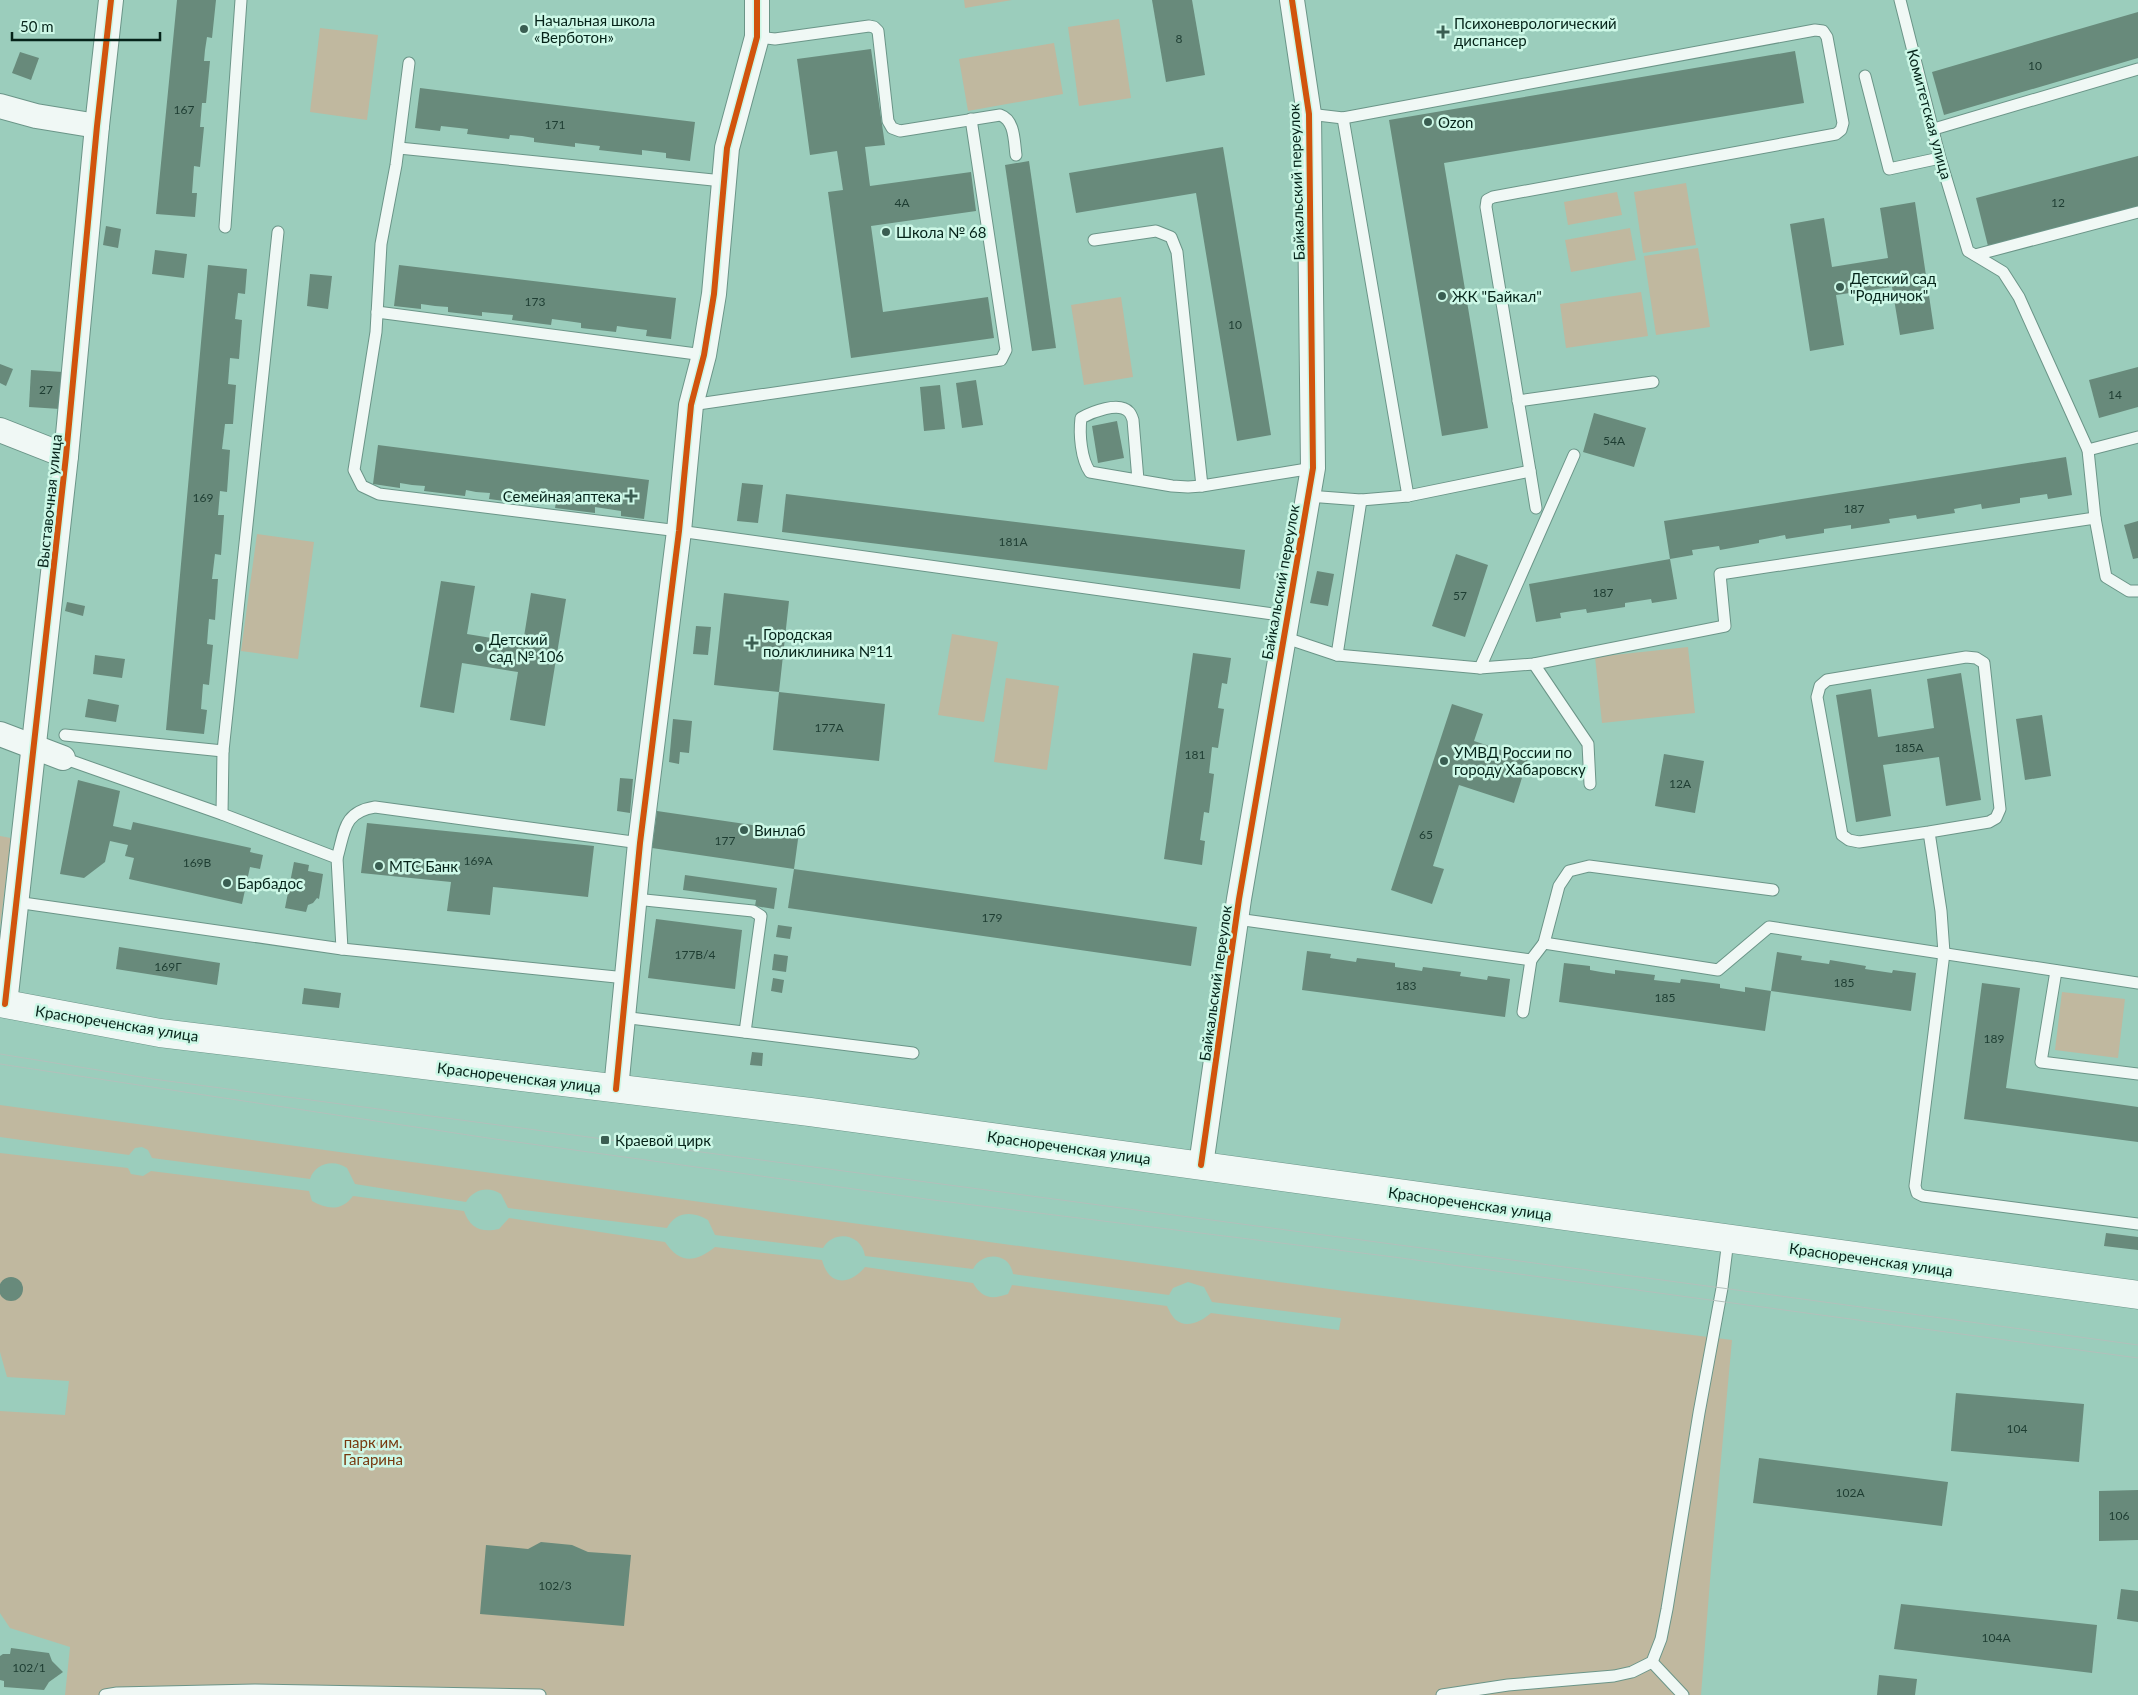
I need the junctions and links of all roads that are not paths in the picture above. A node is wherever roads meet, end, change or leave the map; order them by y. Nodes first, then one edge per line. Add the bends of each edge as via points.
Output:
1 (111, 0) edge
2 (241, 0) edge
3 (757, 0) edge
4 (1292, 0) edge
5 (1900, 0) edge
6 (758, 37) junction
7 (409, 63) dead end
8 (2138, 69) edge
9 (1865, 76) dead end
10 (0, 106) edge
11 (1309, 114) junction
12 (1343, 118) junction
13 (971, 119) junction
14 (97, 126) junction
15 (1934, 129) junction
16 (398, 148) junction
17 (1016, 155) dead end
18 (1940, 158) junction
19 (723, 181) junction
20 (2138, 212) edge
21 (225, 227) dead end
22 (278, 232) dead end
23 (1094, 240) dead end
24 (1975, 255) junction
25 (378, 312) junction
26 (704, 354) junction
27 (1653, 382) dead end
28 (1518, 401) junction
29 (691, 405) junction
30 (0, 430) edge
31 (2138, 437) edge
32 (2088, 450) junction
33 (1574, 455) dead end
34 (66, 456) junction
35 (1313, 468) junction
36 (1530, 471) junction
37 (1138, 480) junction
38 (1202, 486) junction
39 (1308, 496) junction
40 (1408, 496) junction
41 (1361, 500) junction
42 (1536, 508) dead end
43 (2095, 518) junction
44 (678, 531) junction
45 (2138, 591) edge
46 (1285, 627) junction
47 (1337, 655) junction
48 (1534, 664) junction
49 (1480, 668) junction
50 (0, 734) edge
51 (64, 746) junction
52 (35, 748) junction
53 (223, 751) junction
54 (1590, 784) dead end
55 (222, 814) junction
56 (1929, 832) junction
57 (640, 843) junction
58 (338, 858) junction
59 (1773, 890) dead end
60 (635, 899) junction
61 (23, 903) dead end
62 (1237, 919) junction
63 (1544, 944) junction
64 (342, 949) junction
65 (1944, 953) junction
66 (1531, 960) junction
67 (2056, 971) junction
68 (626, 978) junction
69 (2138, 983) edge
70 (3, 1004) edge
71 (1523, 1012) dead end
72 (622, 1017) junction
73 (745, 1032) junction
74 (913, 1053) dead end
75 (2138, 1074) edge
76 (616, 1089) junction
77 (1201, 1165) junction
78 (2138, 1224) edge
79 (1728, 1240) junction
80 (2138, 1295) edge
81 (1652, 1662) junction
82 (105, 1695) edge
83 (540, 1695) edge
84 (1442, 1695) edge
85 (1683, 1695) edge

1 - 14 street, Выставочная улица
2 - 21 lane
3 - 6 street
4 - 11 street, Байкальский переулок
5 - 15 lane, Комитетская улица
6 - 13 lane via 775,39 874,27 878,31 888,121 892,128 900,131
6 - 19 street via 727,148
7 - 16 lane
8 - 15 lane
9 - 18 lane via 1889,169
10 - 14 street via 36,116
11 - 12 lane
11 - 35 street, Байкальский переулок
12 - 28 lane via 1815,30 1823,31 1827,37 1843,123 1836,134 1487,200
12 - 40 lane
13 - 17 lane via 1000,114 1007,117
13 - 29 lane via 1006,350 1001,360
14 - 34 street, Выставочная улица
15 - 18 lane, Комитетская улица
16 - 19 lane
16 - 25 lane via 381,244
18 - 24 lane, Комитетская улица via 1968,251
19 - 26 street via 714,294
20 - 24 lane
22 - 53 lane
23 - 38 lane via 1156,231 1171,237 1177,252
24 - 32 lane via 2004,272 2019,297
25 - 26 lane
25 - 44 lane via 354,470 362,486 379,494
26 - 29 street
27 - 28 lane
28 - 36 lane
29 - 44 street
30 - 34 street
31 - 32 lane
32 - 43 lane
33 - 49 lane
34 - 52 street, Выставочная улица
35 - 38 lane
35 - 39 street, Байкальский переулок
36 - 40 lane
36 - 42 lane
37 - 37 lane via 1090,472 1085,465 1081,418 1091,412 1120,407 1129,412 1133,420
37 - 38 lane via 1188,488
39 - 41 lane
39 - 46 street, Байкальский переулок
40 - 41 lane
41 - 47 lane
43 - 45 lane via 2106,577 2129,591
43 - 48 lane via 1720,574 1725,626
44 - 46 lane
44 - 57 street
46 - 47 lane
46 - 62 street, Байкальский переулок
47 - 49 lane
48 - 49 lane
48 - 54 lane via 1588,744
50 - 52 street
51 - 52 street
51 - 53 lane
51 - 55 lane
52 - 70 street, Выставочная улица
53 - 55 lane
55 - 58 lane
56 - 56 lane via 1988,822 1996,818 2000,809 1984,663 1966,657 1827,680 1820,686 1817,697 1842,834 1859,842
56 - 65 lane
57 - 58 lane via 375,807 360,809 347,823
57 - 60 street
58 - 64 lane
59 - 63 lane via 1588,866 1569,871 1558,886
60 - 68 street
60 - 73 lane via 753,911 761,916
61 - 64 lane
62 - 66 lane
62 - 77 street, Байкальский переулок
63 - 65 lane via 1718,970 1768,927
63 - 66 lane
64 - 68 lane
65 - 67 lane
65 - 78 lane via 1916,1193
66 - 71 lane
67 - 69 lane
67 - 75 lane via 2041,1062
68 - 72 street
70 - 76 main road, Краснореченская улица via 160,1032
72 - 73 lane
72 - 76 street
73 - 74 lane
76 - 77 main road, Краснореченская улица
77 - 79 main road, Краснореченская улица
79 - 80 main road, Краснореченская улица
79 - 81 lane via 1667,1609
81 - 84 lane via 1614,1676 1508,1685
81 - 85 lane
82 - 83 lane via 255,1690

